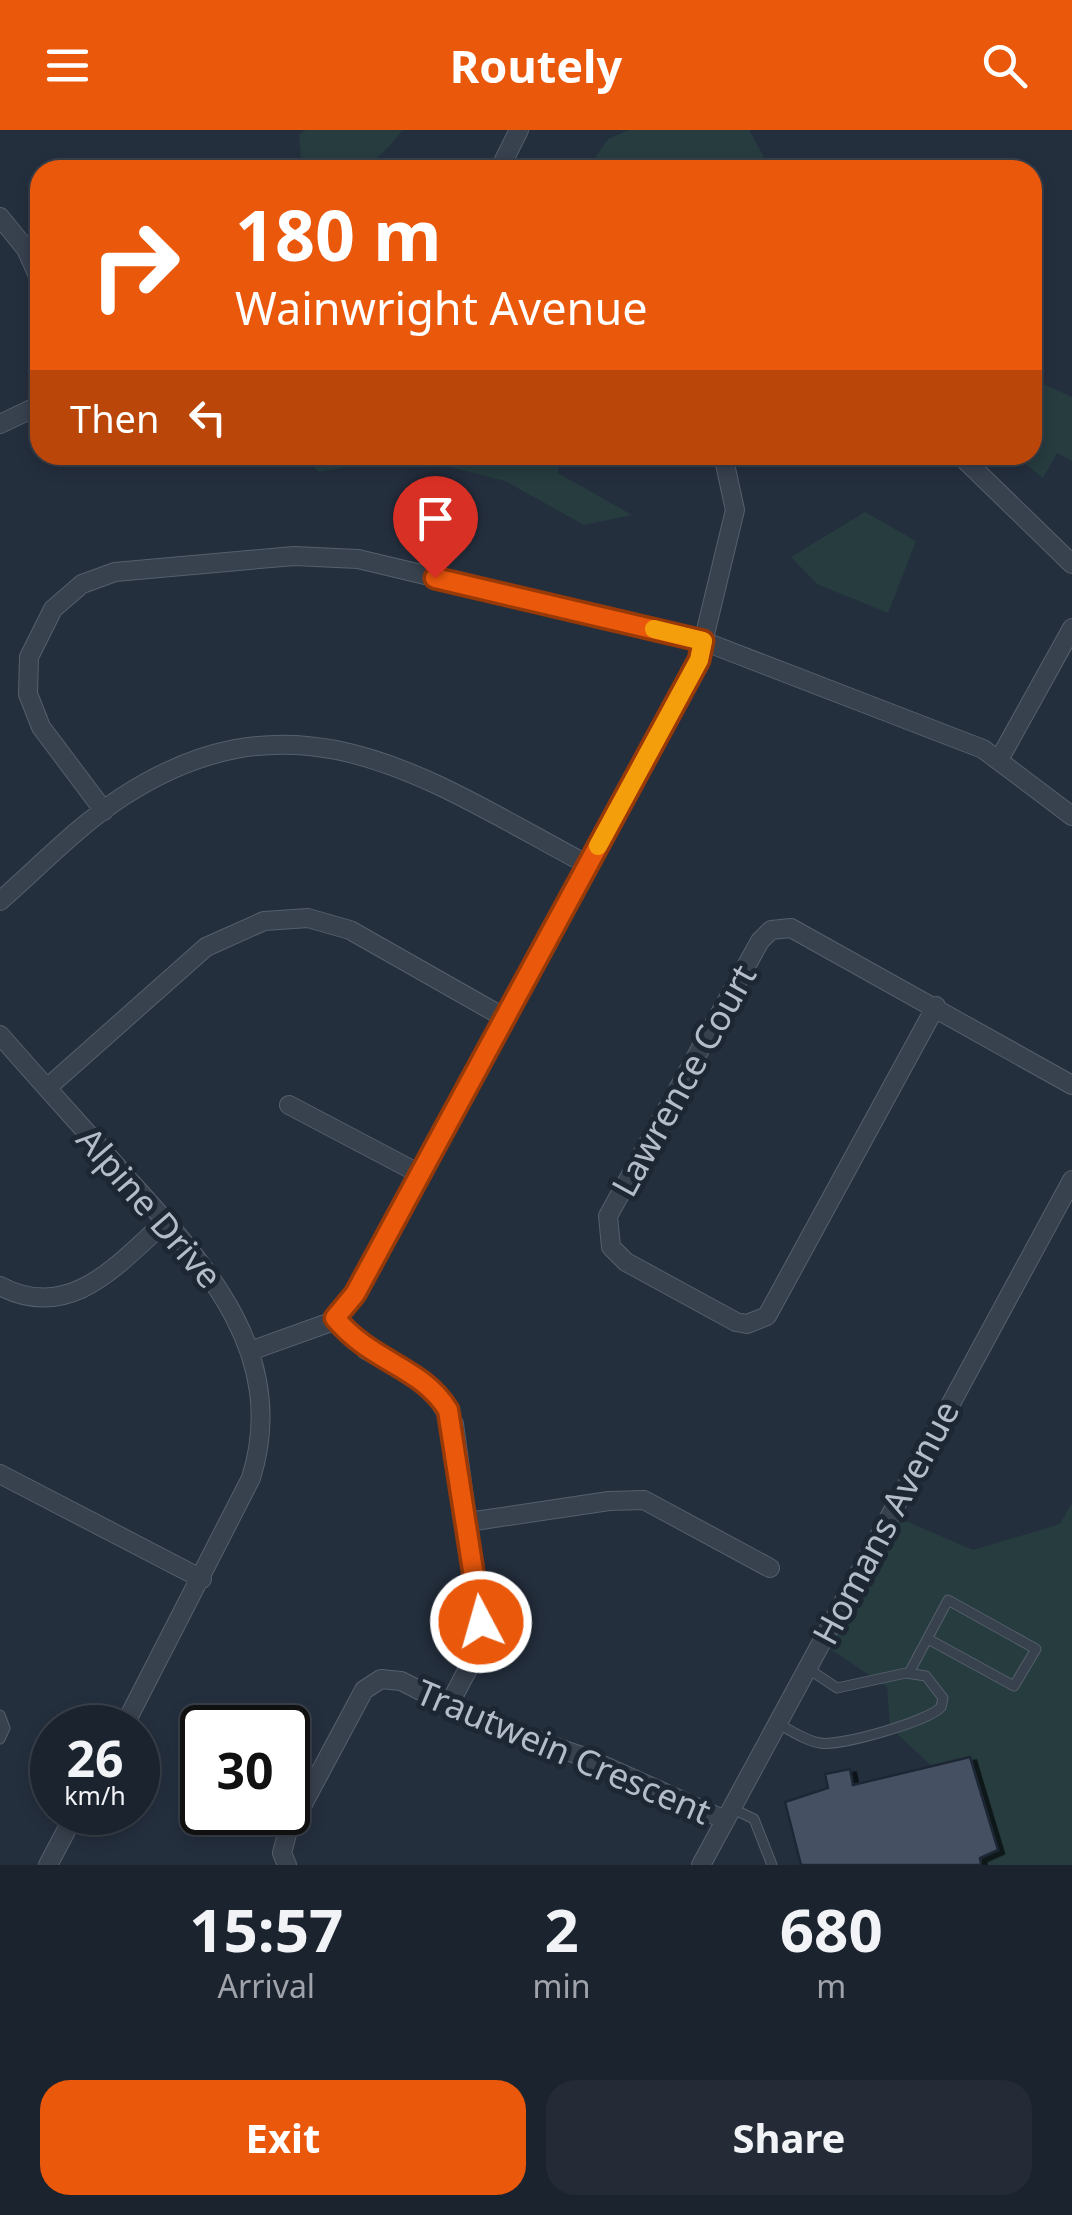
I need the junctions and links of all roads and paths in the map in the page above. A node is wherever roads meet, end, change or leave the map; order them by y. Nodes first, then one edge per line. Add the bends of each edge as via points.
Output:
1 (519, 130) edge
2 (504, 160) edge
3 (0, 217) edge
4 (30, 258) edge
5 (30, 410) edge
6 (0, 424) edge
7 (725, 465) edge
8 (970, 465) edge
9 (1072, 564) edge
10 (1072, 628) edge
11 (703, 641) junction
12 (1000, 758) junction
13 (104, 811) junction
14 (1072, 816) edge
15 (588, 865) junction
16 (0, 900) edge
17 (936, 1006) junction
18 (505, 1018) junction
19 (0, 1035) edge
20 (1072, 1085) edge
21 (47, 1088) junction
22 (289, 1105) dead end
23 (420, 1174) junction
24 (1072, 1180) edge
25 (166, 1221) junction
26 (0, 1286) edge
27 (335, 1318) junction
28 (250, 1350) junction
29 (0, 1474) edge
30 (468, 1522) junction
31 (770, 1568) dead end
32 (202, 1580) junction
33 (928, 1638) junction
34 (806, 1668) junction
35 (910, 1674) junction
36 (135, 1705) edge
37 (449, 1705) junction
38 (0, 1715) edge
39 (777, 1723) junction
40 (0, 1739) edge
41 (728, 1814) junction
42 (64, 1835) edge
43 (771, 1860) edge
44 (48, 1865) edge
45 (287, 1865) edge
46 (701, 1865) edge
47 (758, 1865) edge

1 - 2 street
3 - 4 street
5 - 6 street
7 - 11 street via 735,510
8 - 9 street
10 - 12 street
11 - 12 street
11 - 13 street via 358,559 326,556 99,576 53,609 34,640 27,675 41,727
11 - 15 street via 699,660
12 - 14 street
13 - 15 street via 149,781 212,755 268,745 328,747 414,772
13 - 16 street
15 - 18 street
17 - 17 street, Lawrence Court via 790,928 771,930 608,1216 611,1247 626,1262 736,1322 767,1316
17 - 20 street, Lawrence Court
18 - 21 street via 350,930 308,918 264,920 206,947
18 - 23 street
19 - 21 street, Alpine Drive
21 - 25 street, Alpine Drive
22 - 23 street
23 - 27 street via 355,1294
24 - 34 street, Homans Avenue
25 - 26 street via 83,1290 50,1299
25 - 28 street, Alpine Drive via 227,1297
27 - 28 street
27 - 30 street via 366,1350 440,1396 454,1424
28 - 32 street, Alpine Drive via 260,1406 258,1457
29 - 32 street
30 - 31 street via 644,1500
30 - 37 street via 481,1622 472,1661
32 - 36 street, Alpine Drive
33 - 33 lane via 948,1600 1036,1649 1014,1686
33 - 35 lane
34 - 35 lane via 837,1688
34 - 39 street, Homans Avenue
35 - 39 lane via 926,1676 937,1688 942,1698 936,1713 836,1744 818,1744
37 - 41 street, Trautwein Crescent
37 - 45 street, Trautwein Crescent via 401,1680 371,1683 287,1834
38 - 40 lane
39 - 41 street, Homans Avenue
41 - 43 lane via 754,1820
41 - 46 street, Homans Avenue
42 - 44 street
43 - 47 lane

